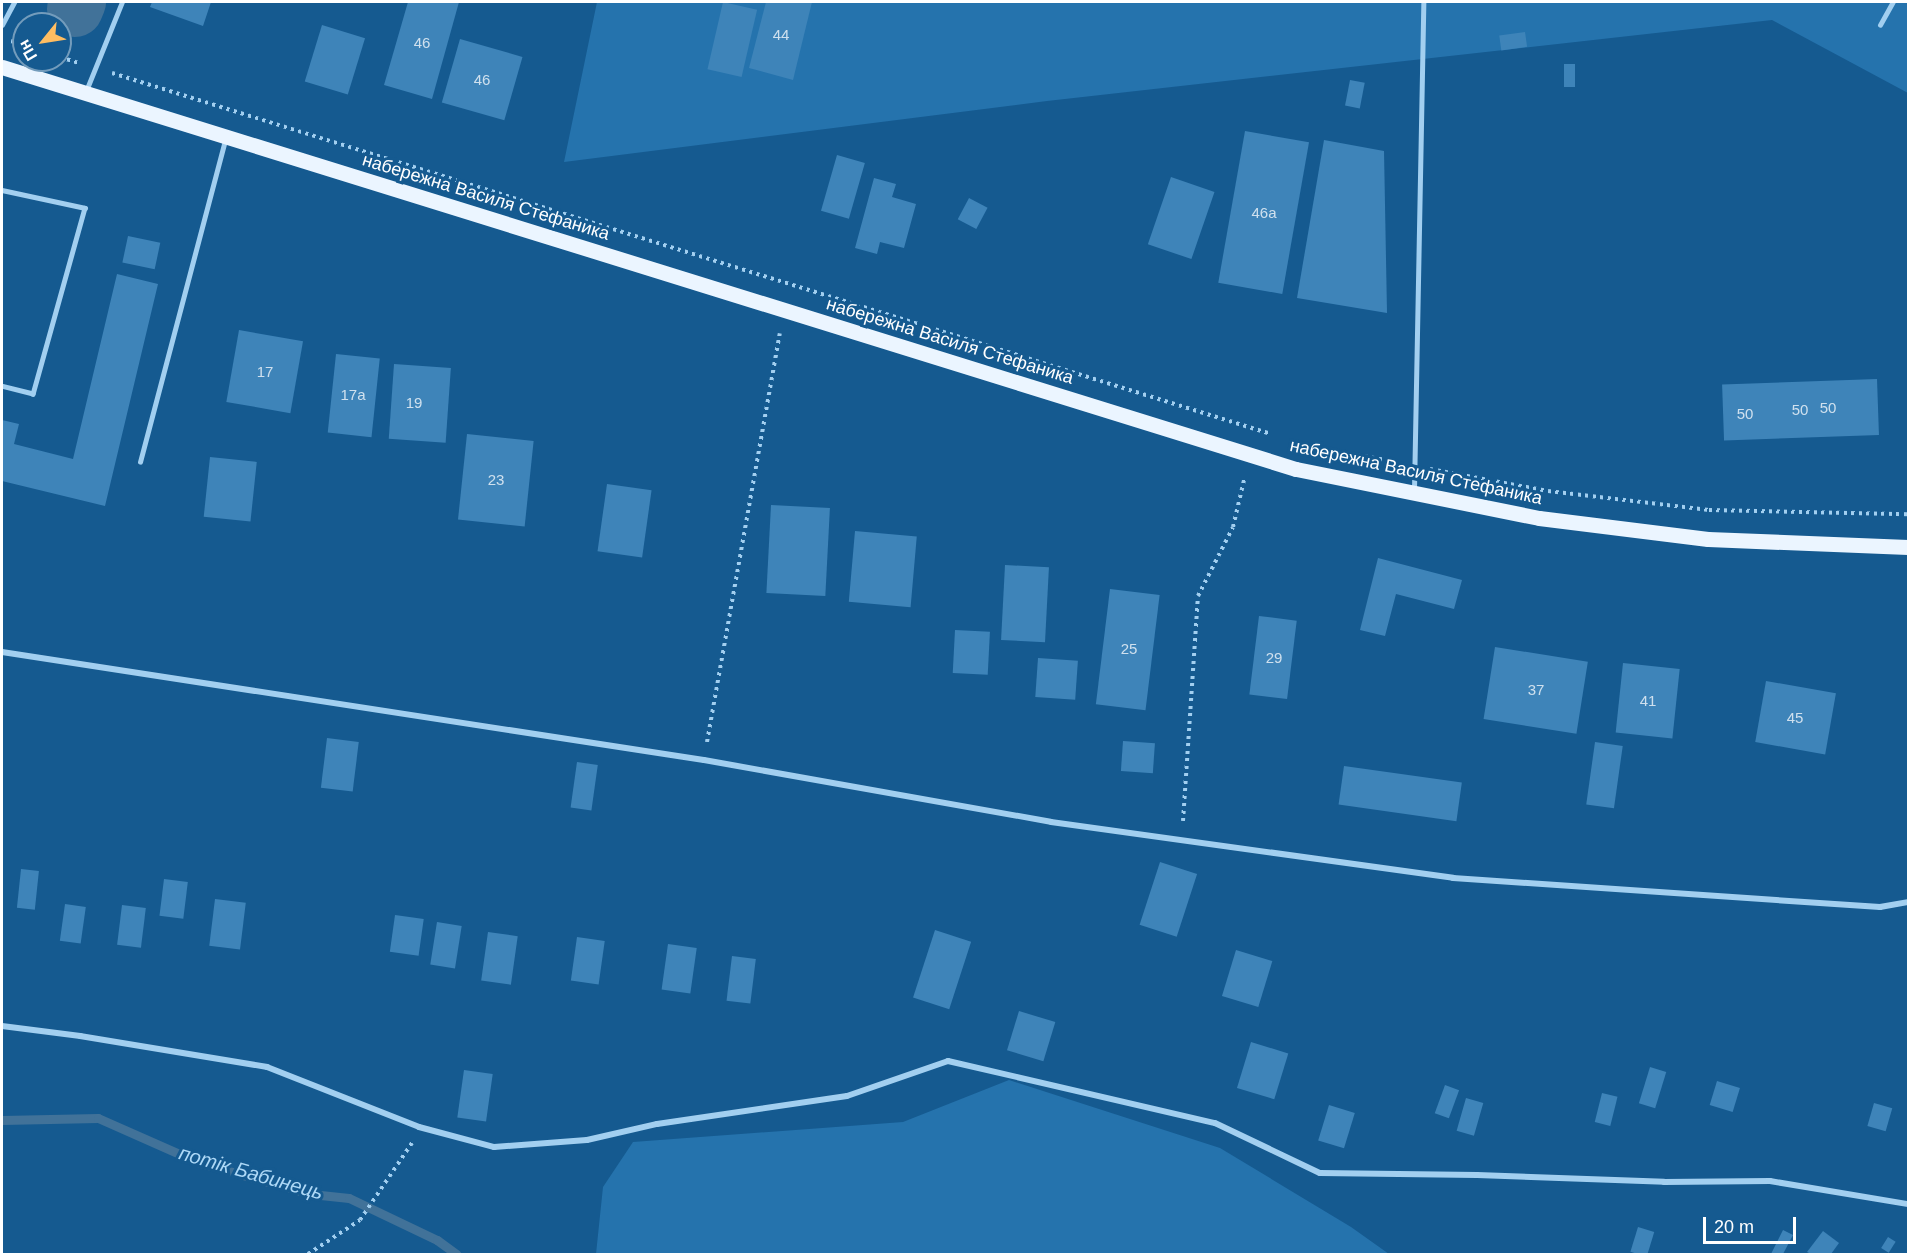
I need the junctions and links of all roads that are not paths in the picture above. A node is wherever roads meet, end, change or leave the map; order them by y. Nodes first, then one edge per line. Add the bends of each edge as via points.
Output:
1 (14, 2) edge
2 (122, 2) edge
3 (1424, 2) edge
4 (1893, 2) edge
5 (2, 25) edge
6 (1880, 25) dead end
7 (2, 67) edge
8 (85, 93) junction
9 (226, 137) junction
10 (2, 190) edge
11 (2, 386) edge
12 (140, 462) dead end
13 (1414, 493) junction
14 (1908, 547) edge
15 (2, 652) edge
16 (1908, 902) edge
17 (2, 1026) edge
18 (1908, 1204) edge

1 - 5 lane
2 - 8 lane
3 - 13 lane
4 - 6 lane
7 - 8 main road, набережна Василя Стефаника
8 - 9 main road, набережна Василя Стефаника
9 - 12 lane
9 - 13 main road, набережна Василя Стефаника via 1296,469
10 - 11 lane via 85,208 33,394
13 - 14 main road, набережна Василя Стефаника via 1539,518 1708,539
15 - 16 street via 704,760 1051,822 1453,878 1880,907
17 - 18 street via 267,1067 419,1127 494,1147 587,1140 657,1124 847,1096 948,1061 1215,1123 1320,1173 1770,1181

